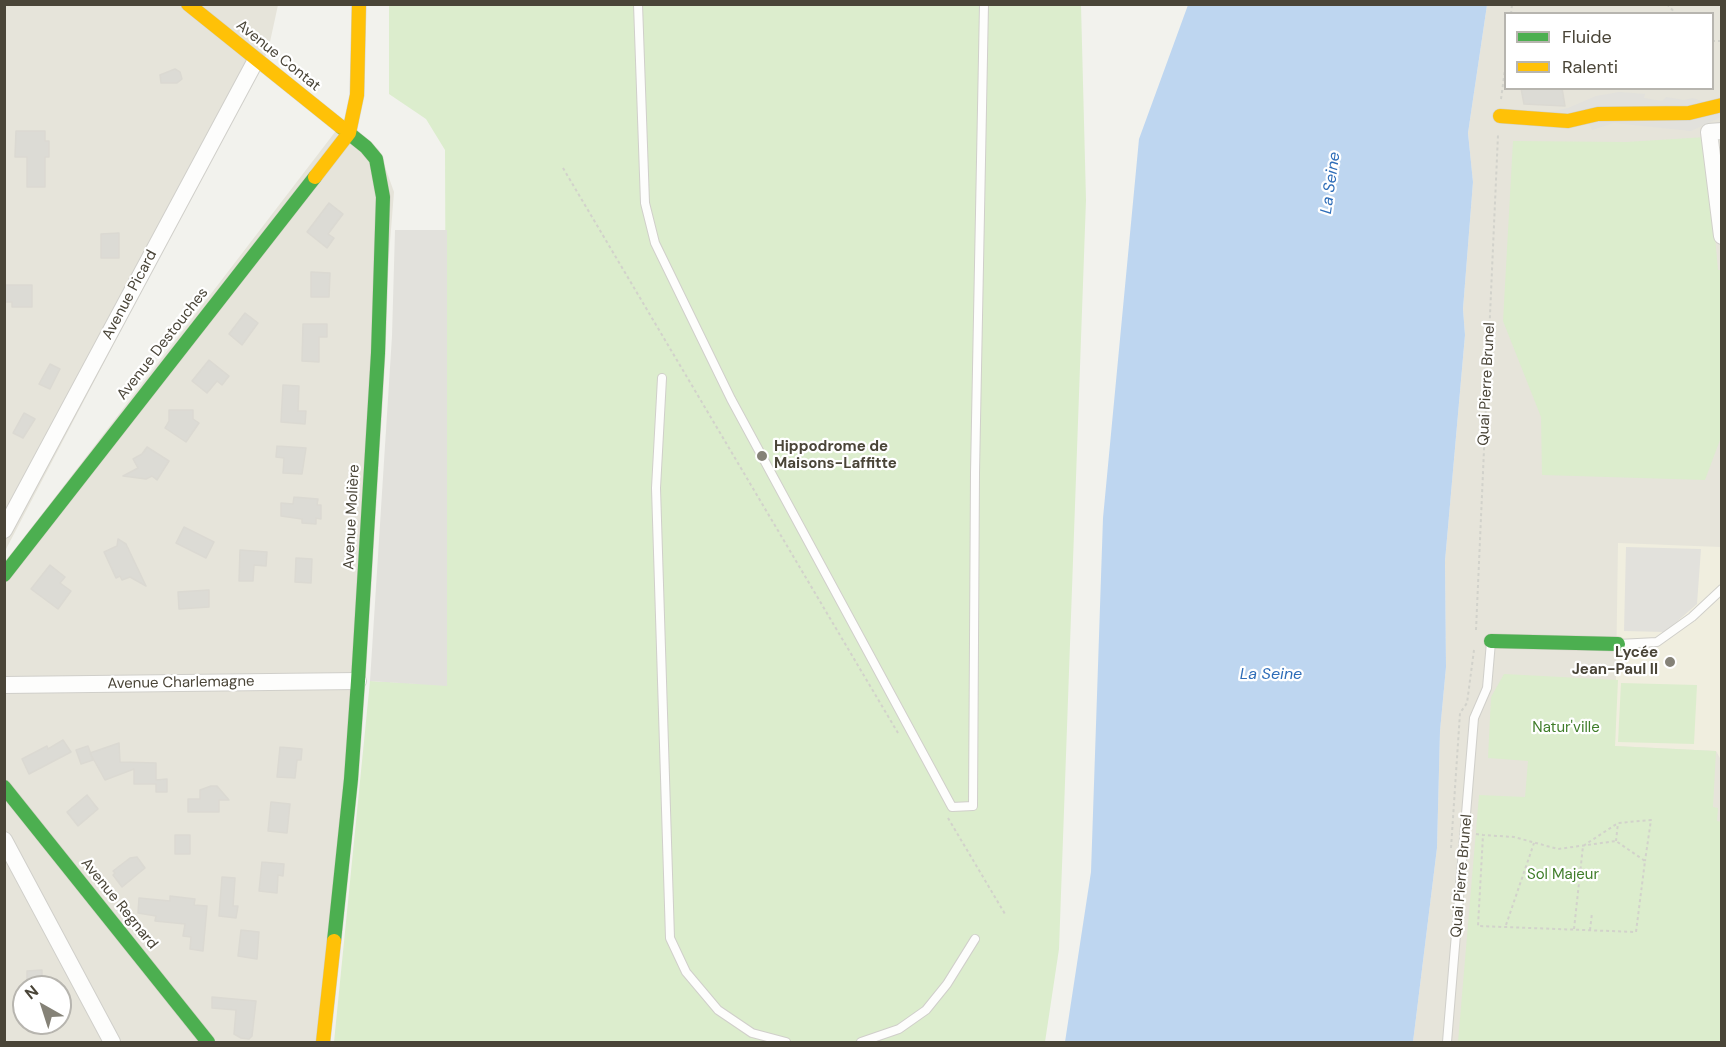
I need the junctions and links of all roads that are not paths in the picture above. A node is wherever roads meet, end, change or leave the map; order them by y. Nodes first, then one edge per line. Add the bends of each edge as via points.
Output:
1 (188, 4) edge
2 (359, 4) edge
3 (638, 4) edge
4 (984, 4) edge
5 (256, 60) junction
6 (1722, 105) edge
7 (1705, 109) junction
8 (1500, 116) dead end
9 (1715, 131) edge
10 (348, 133) junction
11 (1722, 236) edge
12 (662, 378) dead end
13 (4, 530) edge
14 (4, 575) edge
15 (1722, 589) edge
16 (1491, 640) joint
17 (1618, 644) joint
18 (358, 681) junction
19 (4, 685) edge
20 (4, 787) edge
21 (4, 840) edge
22 (975, 939) dead end
23 (112, 1042) edge
24 (208, 1042) edge
25 (323, 1042) edge
26 (786, 1042) edge
27 (861, 1042) edge
28 (1447, 1042) edge

1 - 5 street, Avenue Contat
2 - 10 street via 357,94
3 - 4 lane via 645,203 655,243 731,399 952,807 973,806
5 - 10 street, Avenue Contat
5 - 13 street, Avenue Picard
6 - 7 street
7 - 8 street via 1689,113 1598,114 1568,121
7 - 9 street
9 - 11 street
10 - 14 street, Avenue Destouches
10 - 18 street, Avenue Molière via 376,159 383,197 378,353
12 - 26 lane via 656,488 670,938 686,972 718,1010 752,1033
15 - 17 lane via 1657,642
16 - 17 street
16 - 28 lane, Quai Pierre Brunel via 1487,688 1474,718
18 - 19 street, Avenue Charlemagne
18 - 25 street, Avenue Molière
20 - 24 street, Avenue Regnard
21 - 23 street
22 - 27 lane via 926,1010 899,1029

